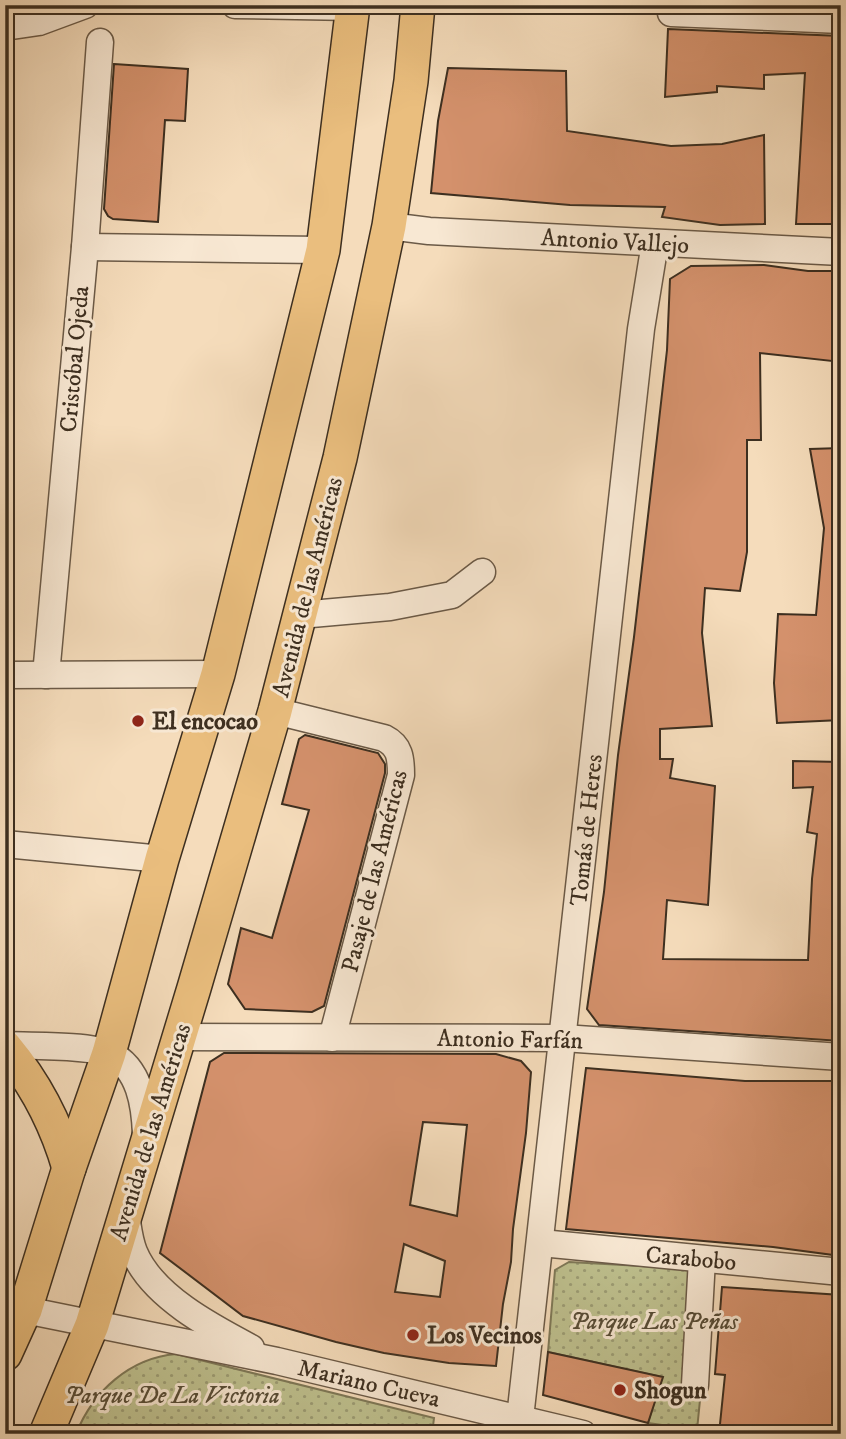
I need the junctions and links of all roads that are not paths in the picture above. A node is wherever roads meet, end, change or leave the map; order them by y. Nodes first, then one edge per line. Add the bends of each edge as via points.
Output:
1 (85, 5) edge
2 (235, 5) edge
3 (418, 5) edge
4 (353, 6) edge
5 (671, 13) dead end
6 (841, 20) edge
7 (5, 27) edge
8 (100, 42) dead end
9 (389, 226) junction
10 (655, 243) junction
11 (85, 247) junction
12 (323, 250) junction
13 (841, 251) edge
14 (482, 572) dead end
15 (300, 615) junction
16 (218, 674) junction
17 (5, 675) edge
18 (46, 675) junction
19 (275, 711) junction
20 (5, 844) edge
21 (162, 859) junction
22 (178, 1037) junction
23 (332, 1038) junction
24 (563, 1038) junction
25 (5, 1046) edge
26 (109, 1053) junction
27 (841, 1057) edge
28 (147, 1140) junction
29 (69, 1168) junction
30 (126, 1209) junction
31 (541, 1243) junction
32 (702, 1259) junction
33 (841, 1272) edge
34 (25, 1310) junction
35 (92, 1325) junction
36 (5, 1354) edge
37 (277, 1361) junction
38 (695, 1385) dead end
39 (520, 1418) junction
40 (46, 1434) edge
41 (583, 1434) edge

1 - 7 street via 39,22
2 - 4 street
3 - 9 main road, Avenida de las Américas
4 - 12 main road
5 - 6 street
8 - 11 street, Cristóbal Ojeda
9 - 10 street, Antonio Vallejo
9 - 15 main road, Avenida de las Américas via 340,458
10 - 13 street, Antonio Vallejo
10 - 24 street, Tomás de Heres via 641,329
11 - 12 street
11 - 18 street, Cristóbal Ojeda
12 - 16 main road
14 - 15 street via 452,595 390,607
15 - 19 main road, Avenida de las Américas
16 - 18 street
16 - 21 main road
17 - 18 street
19 - 22 main road, Avenida de las Américas
19 - 23 street, Pasaje de las Américas via 384,738 393,742 401,760 401,775
20 - 21 street
21 - 26 main road
22 - 23 street, Antonio Farfán
22 - 28 main road, Avenida de las Américas
23 - 24 street, Antonio Farfán
24 - 27 street, Antonio Farfán
24 - 31 street, Tomás de Heres
25 - 26 street
25 - 29 main road via 41,1096
26 - 28 street via 136,1083 145,1105
26 - 29 main road
28 - 30 main road, Avenida de las Américas
29 - 34 main road
30 - 35 main road, Avenida de las Américas
30 - 37 street, Mariano Cueva via 129,1236 142,1268 171,1299 213,1328
31 - 32 street, Carabobo
31 - 39 street, Tomás de Heres
32 - 33 street, Carabobo
32 - 38 street
34 - 35 street, Mariano Cueva
34 - 36 main road
35 - 37 street, Mariano Cueva
35 - 40 main road, Avenida de las Américas
37 - 39 street, Mariano Cueva
39 - 41 street, Mariano Cueva

